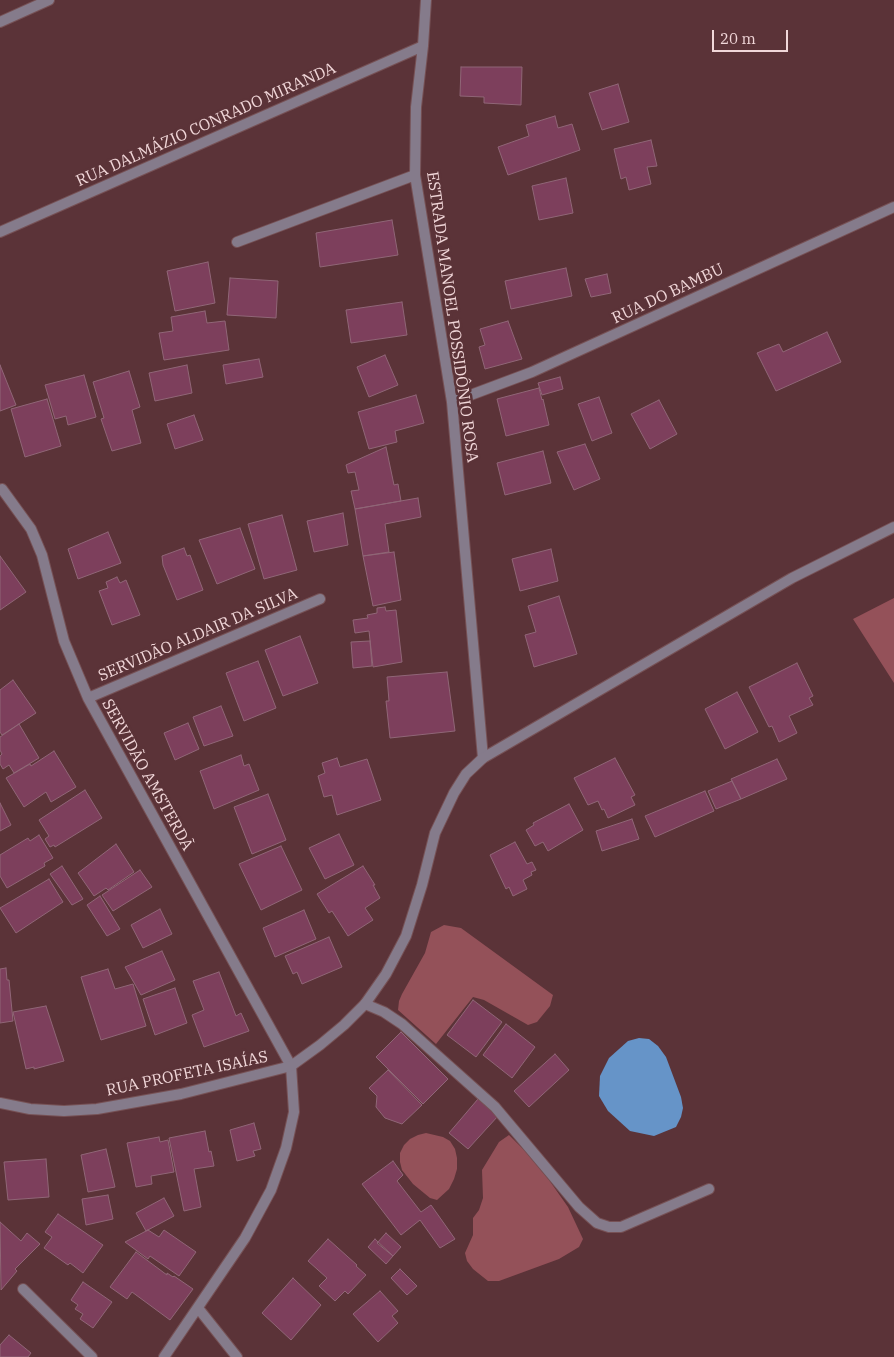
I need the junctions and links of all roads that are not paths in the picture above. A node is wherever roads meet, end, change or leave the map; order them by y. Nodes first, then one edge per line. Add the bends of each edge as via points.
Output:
1 (50, 0) edge
2 (426, 0) edge
3 (0, 22) edge
4 (423, 46) junction
5 (415, 175) junction
6 (894, 207) edge
7 (0, 232) edge
8 (237, 242) dead end
9 (452, 402) junction
10 (2, 489) dead end
11 (894, 527) edge
12 (320, 599) dead end
13 (88, 698) junction
14 (483, 758) junction
15 (365, 1004) junction
16 (291, 1066) junction
17 (0, 1103) edge
18 (709, 1189) dead end
19 (23, 1289) dead end
20 (198, 1308) junction
21 (92, 1357) edge
22 (164, 1357) edge
23 (237, 1357) edge

1 - 3 street
2 - 4 street, ESTRADA MANOEL POSSIDÔNIO ROSA
4 - 5 street, ESTRADA MANOEL POSSIDÔNIO ROSA via 416,107
4 - 7 street, RUA DALMÁZIO CONRADO MIRANDA
5 - 8 street
5 - 9 street, ESTRADA MANOEL POSSIDÔNIO ROSA
6 - 9 street, RUA DO BAMBU via 532,372
9 - 14 street, ESTRADA MANOEL POSSIDÔNIO ROSA
10 - 13 street, SERVIDÃO AMSTERDÃ via 31,529 42,555 64,641
11 - 14 street via 792,578
12 - 13 street, SERVIDÃO ALDAIR DA SILVA
13 - 16 street, SERVIDÃO AMSTERDÃ
14 - 15 street via 466,774 454,793 435,833 406,936
15 - 16 street via 320,1046
15 - 18 street via 402,1024 495,1107 579,1207 597,1223 621,1227
16 - 17 street, RUA PROFETA ISAÍAS via 181,1094 97,1109 30,1109
16 - 20 street via 294,1112 286,1148 271,1190 245,1238
19 - 21 street
20 - 22 street
20 - 23 street

